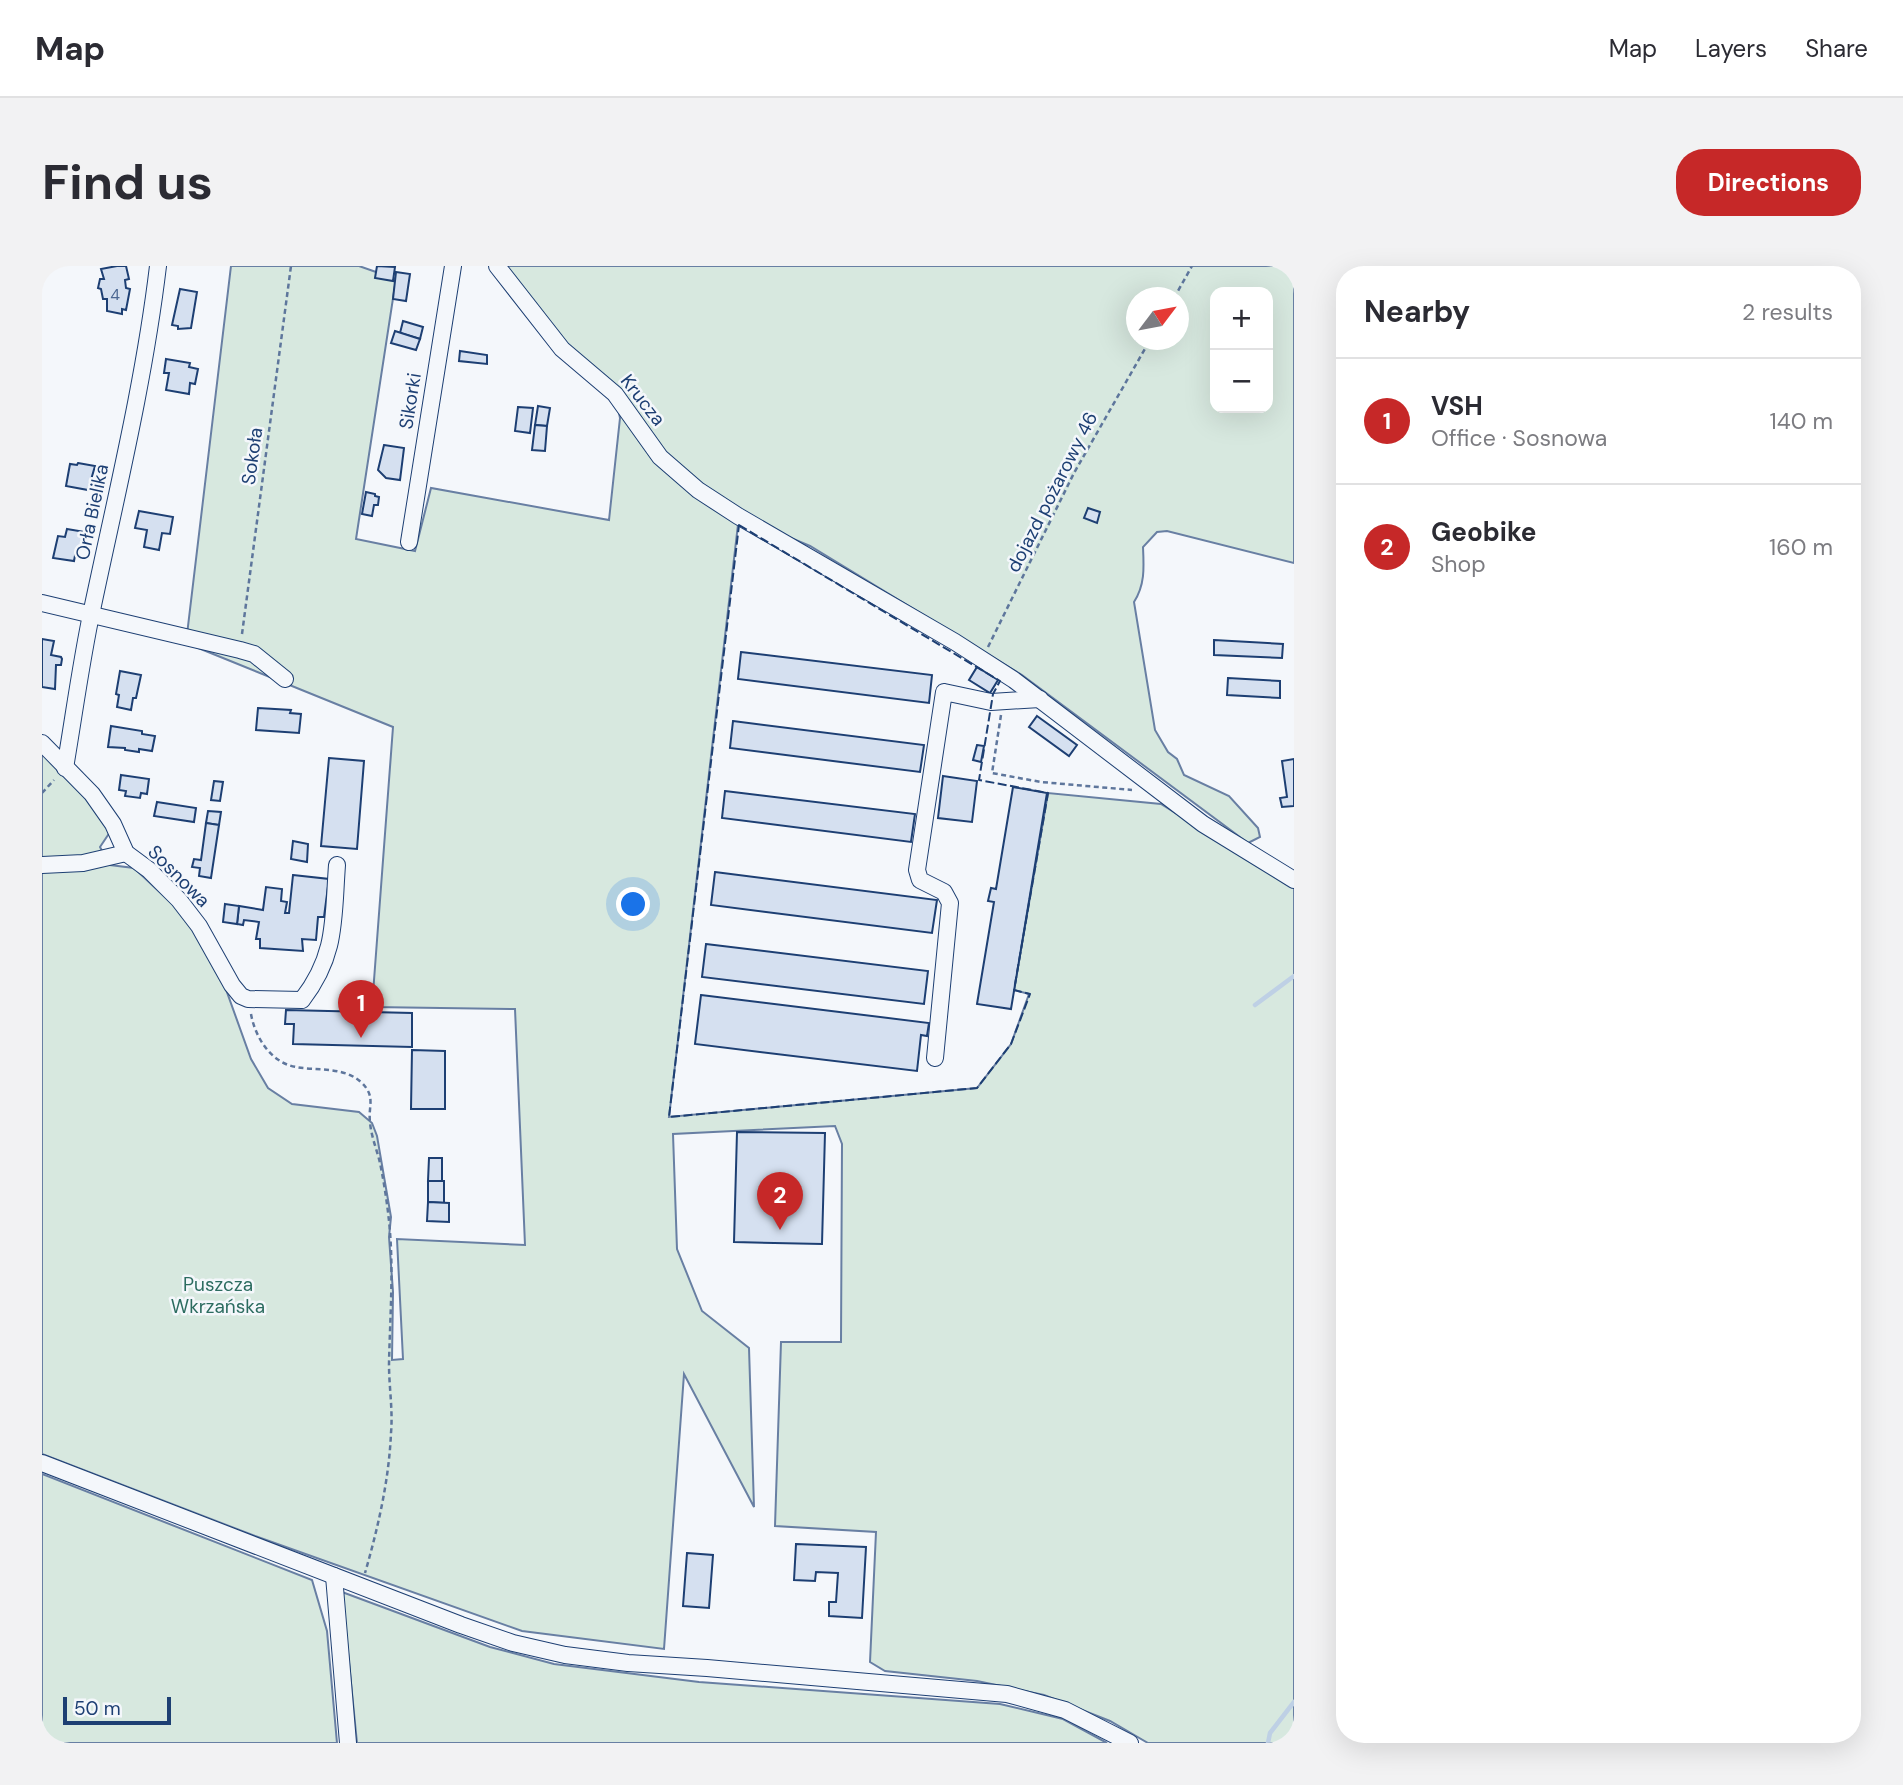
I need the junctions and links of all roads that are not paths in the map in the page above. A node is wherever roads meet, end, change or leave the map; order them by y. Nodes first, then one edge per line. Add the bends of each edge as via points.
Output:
1 (158, 266) edge
2 (453, 266) edge
3 (497, 266) edge
4 (409, 542) dead end
5 (42, 603) edge
6 (91, 614) junction
7 (285, 679) dead end
8 (1040, 699) junction
9 (42, 743) edge
10 (65, 768) junction
11 (126, 853) junction
12 (42, 865) edge
13 (337, 865) dead end
14 (1294, 880) edge
15 (935, 1058) dead end
16 (42, 1463) edge
17 (334, 1576) junction
18 (348, 1743) edge
19 (1130, 1743) edge

1 - 6 street, Orła Bielika via 132,430
2 - 4 street, Sikorki
3 - 8 street, Krucza via 562,349 615,394 660,457 698,490 982,659
5 - 6 street
6 - 7 street via 254,654
6 - 10 street, Orła Bielika
8 - 14 street, Krucza via 1203,824
8 - 15 street via 991,702 944,692 917,870 920,880 944,892 950,903
9 - 10 street, Sosnowa
10 - 11 street, Sosnowa via 92,794
11 - 12 street via 83,863
11 - 13 street, Sosnowa via 179,900 232,985 248,999 302,1000 323,968 332,941
16 - 17 street
17 - 18 street
17 - 19 street via 513,1643 565,1655 1007,1694 1065,1710

